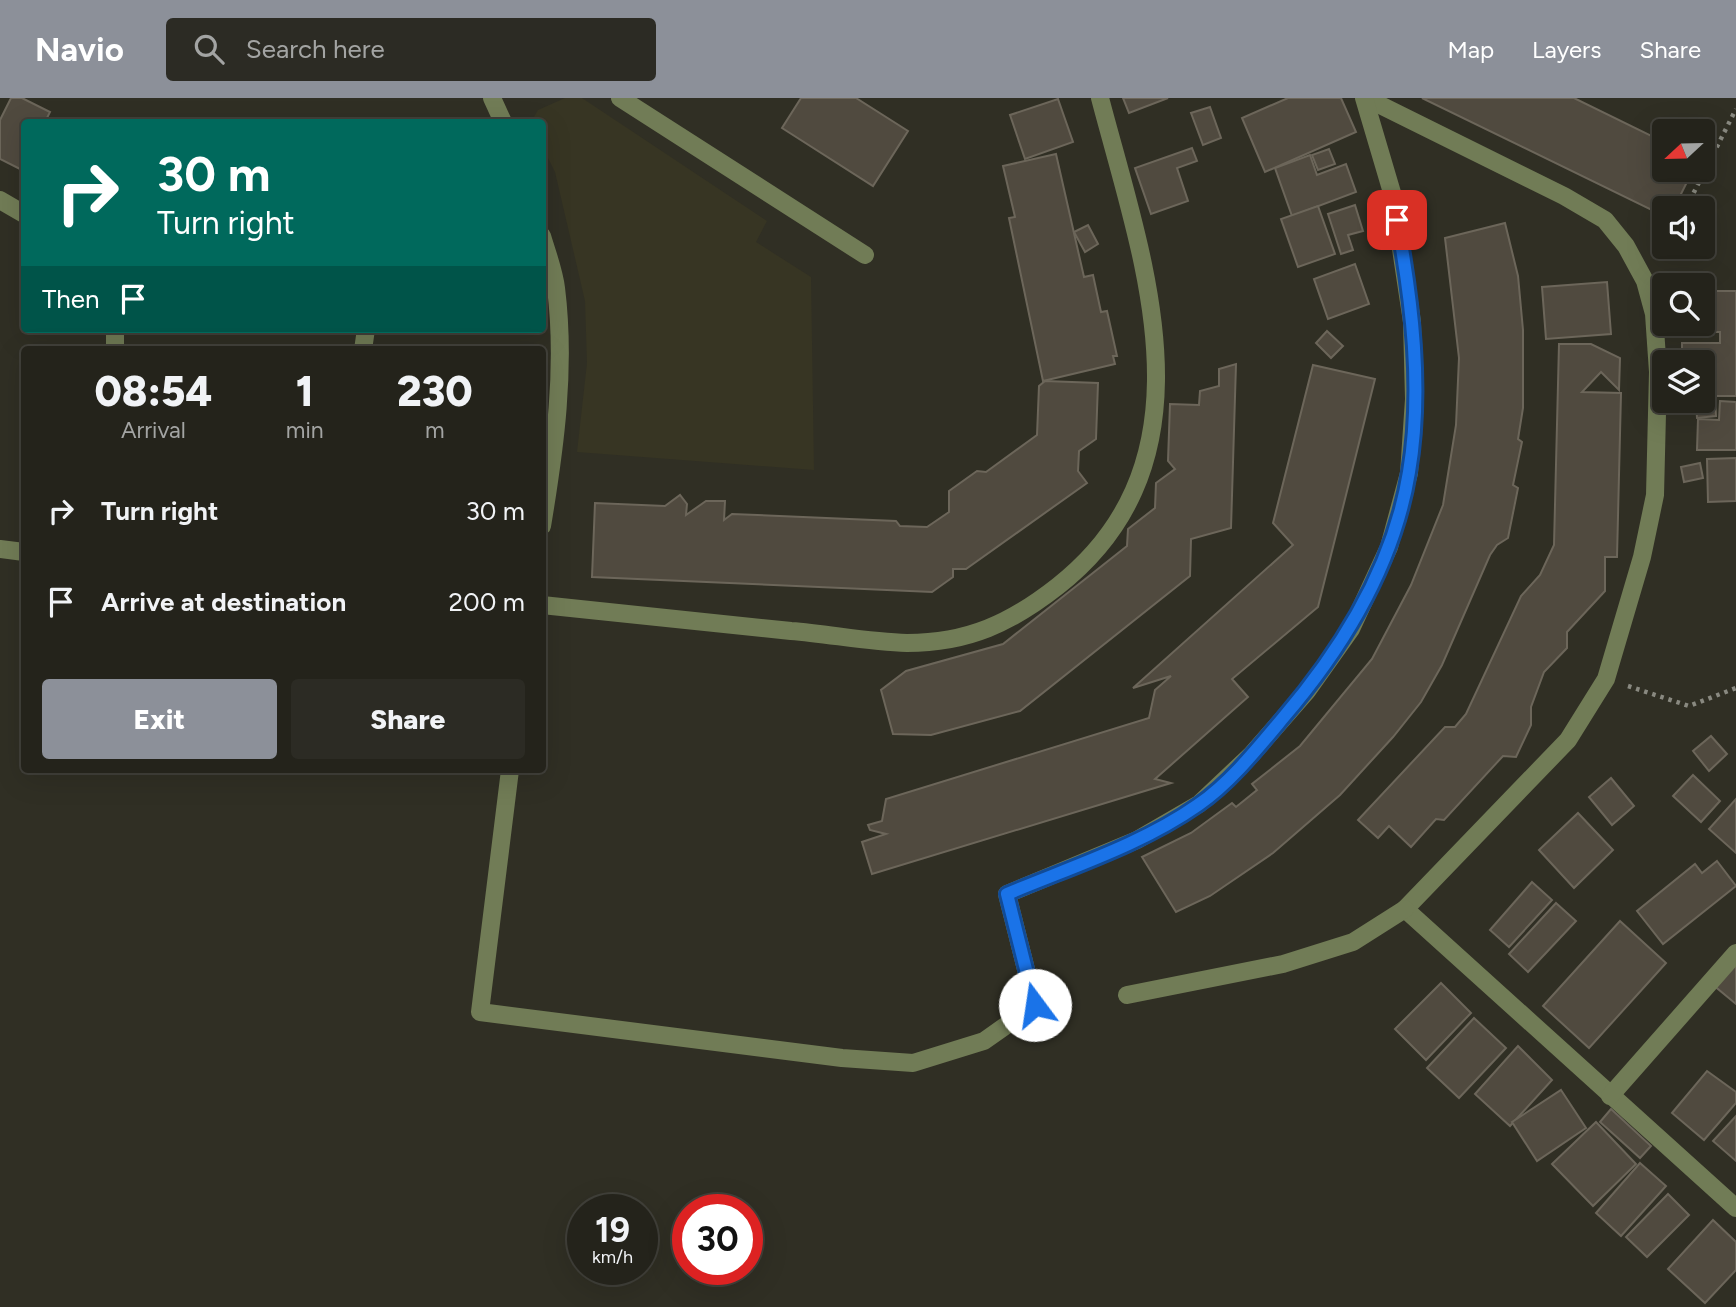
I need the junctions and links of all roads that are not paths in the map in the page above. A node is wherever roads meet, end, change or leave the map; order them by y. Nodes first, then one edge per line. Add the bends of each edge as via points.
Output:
1 (492, 98) edge
2 (620, 98) edge
3 (1100, 98) edge
4 (1365, 98) edge
5 (502, 119) edge
6 (0, 200) edge
7 (21, 212) edge
8 (546, 250) edge
9 (865, 255) dead end
10 (546, 502) edge
11 (0, 550) edge
12 (21, 552) edge
13 (546, 605) edge
14 (510, 773) edge
15 (1405, 909) junction
16 (1736, 953) edge
17 (1127, 995) dead end
18 (1610, 1096) junction
19 (1736, 1208) edge

1 - 5 street
2 - 9 street
3 - 13 street via 1147,279 1158,385 1151,441 1138,481 1114,526 1074,573 1026,611 977,635 908,643
4 - 14 street via 1393,196 1412,321 1415,399 1409,472 1389,547 1351,629 1307,691 1252,754 1199,804 1137,840 1007,894 1035,1005 984,1041 913,1063 480,1012
4 - 15 street via 1605,220 1645,281 1654,313 1658,372 1654,495 1642,557 1606,679 1568,740
6 - 7 street
8 - 10 street via 556,286 560,354 555,449
11 - 12 street
15 - 17 street via 1342,946 1283,964
15 - 18 street
16 - 18 street
18 - 19 street

